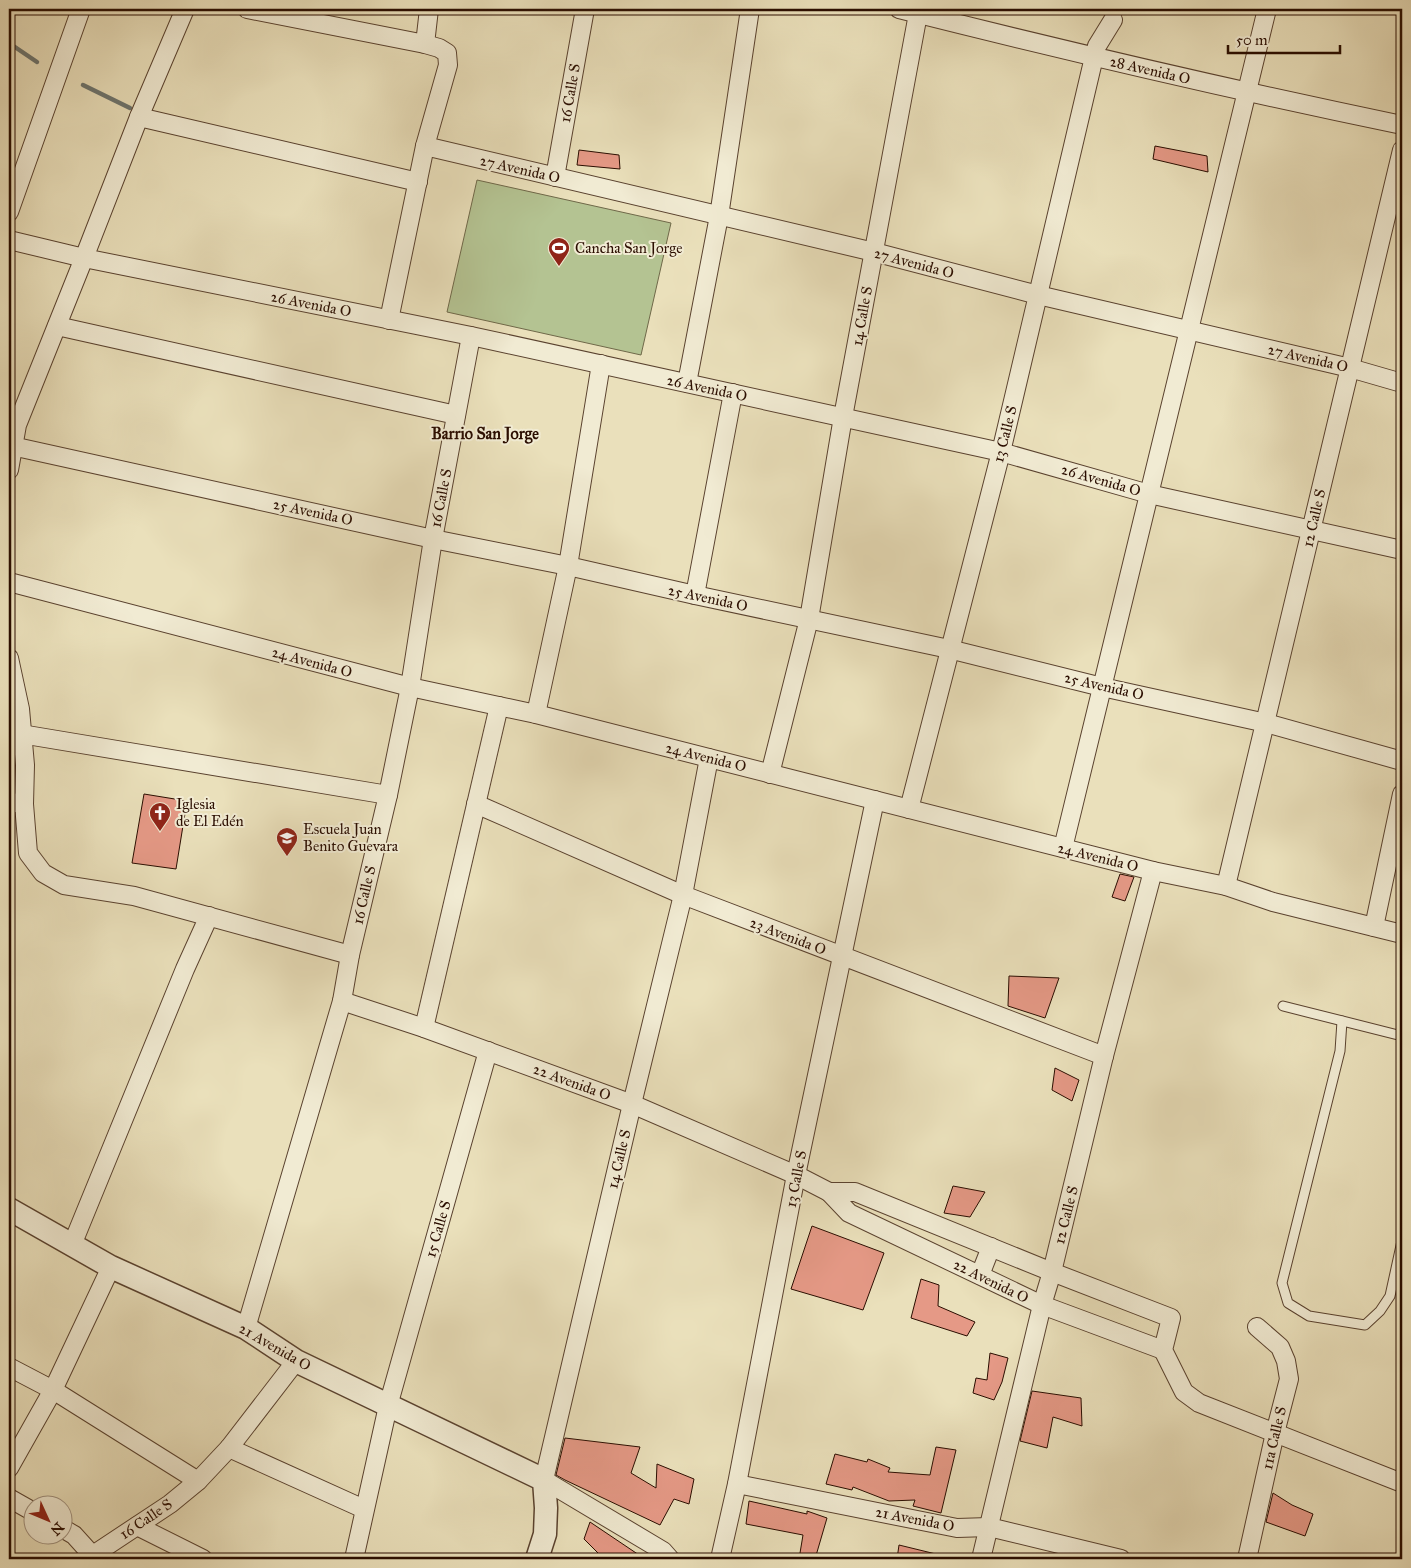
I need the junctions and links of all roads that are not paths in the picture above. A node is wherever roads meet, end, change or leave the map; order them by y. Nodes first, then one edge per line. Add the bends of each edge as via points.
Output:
1 (81, 9) edge
2 (185, 9) edge
3 (247, 9) edge
4 (429, 9) edge
5 (585, 9) edge
6 (750, 9) edge
7 (899, 9) edge
8 (1267, 9) edge
9 (918, 14) junction
10 (1113, 20) dead end
11 (425, 44) junction
12 (1094, 58) junction
13 (1246, 93) junction
14 (139, 116) junction
15 (1402, 125) edge
16 (425, 146) junction
17 (1402, 150) edge
18 (555, 177) junction
19 (418, 182) junction
20 (9, 212) edge
21 (718, 216) junction
22 (9, 240) edge
23 (874, 252) junction
24 (84, 258) junction
25 (1038, 295) junction
26 (389, 320) junction
27 (57, 326) junction
28 (1189, 330) junction
29 (471, 336) junction
30 (601, 364) junction
31 (1350, 368) junction
32 (687, 383) junction
33 (1402, 383) edge
34 (733, 393) junction
35 (456, 415) junction
36 (843, 417) junction
37 (12, 446) junction
38 (1001, 452) junction
39 (9, 470) edge
40 (1149, 494) junction
41 (1311, 531) junction
42 (433, 539) junction
43 (1402, 550) edge
44 (568, 566) junction
45 (9, 582) edge
46 (695, 595) junction
47 (809, 619) junction
48 (949, 649) junction
49 (9, 658) edge
50 (12, 685) edge
51 (410, 687) junction
52 (1102, 687) junction
53 (499, 706) junction
54 (536, 714) junction
55 (1266, 723) junction
56 (16, 732) edge
57 (709, 758) junction
58 (1402, 761) edge
59 (770, 774) junction
60 (1402, 794) edge
61 (388, 795) junction
62 (875, 800) junction
63 (16, 803) edge
64 (476, 804) junction
65 (909, 809) junction
66 (1063, 848) junction
67 (1153, 871) junction
68 (1226, 886) junction
69 (683, 895) junction
70 (209, 916) junction
71 (1374, 927) junction
72 (1402, 934) edge
73 (350, 955) junction
74 (842, 957) junction
75 (342, 1001) junction
76 (1283, 1006) dead end
77 (1342, 1021) junction
78 (424, 1028) junction
79 (1402, 1036) edge
80 (488, 1051) junction
81 (1104, 1056) junction
82 (632, 1104) junction
83 (796, 1175) junction
84 (829, 1192) junction
85 (9, 1209) edge
86 (1402, 1241) edge
87 (72, 1245) junction
88 (991, 1247) junction
89 (111, 1267) junction
90 (1052, 1272) junction
91 (980, 1275) junction
92 (1042, 1305) junction
93 (1257, 1327) dead end
94 (246, 1328) junction
95 (1163, 1350) junction
96 (296, 1361) junction
97 (9, 1367) edge
98 (53, 1390) junction
99 (388, 1406) junction
100 (1274, 1433) junction
101 (229, 1448) junction
102 (9, 1468) edge
103 (544, 1480) junction
104 (198, 1481) junction
105 (737, 1484) junction
106 (1402, 1484) edge
107 (9, 1498) edge
108 (22, 1505) edge
109 (364, 1509) junction
110 (137, 1526) junction
111 (989, 1527) junction
112 (72, 1534) edge
113 (90, 1558) edge
114 (203, 1559) edge
115 (354, 1559) edge
116 (537, 1559) edge
117 (670, 1559) edge
118 (720, 1559) edge
119 (981, 1559) edge
120 (1121, 1559) edge
121 (1247, 1559) edge

1 - 20 street
2 - 14 street
3 - 11 street
4 - 11 street
5 - 18 street, 16 Calle S
6 - 21 street
7 - 9 street, 28 Avenida O
8 - 13 street
9 - 12 street, 28 Avenida O
9 - 23 street, 14 Calle S
10 - 12 street, 13 Calle S via 1097,46
11 - 16 street via 447,53 448,65
12 - 13 street, 28 Avenida O
12 - 25 street, 13 Calle S
13 - 15 street, 28 Avenida O
13 - 28 street
14 - 19 street
14 - 24 street
16 - 18 street, 27 Avenida O
16 - 19 street
17 - 31 street, 12 Calle S
18 - 21 street, 27 Avenida O
19 - 26 street
21 - 23 street, 27 Avenida O
21 - 32 street
22 - 24 street, 26 Avenida O
23 - 25 street, 27 Avenida O
23 - 36 street, 14 Calle S
24 - 26 street, 26 Avenida O
24 - 27 street
25 - 28 street, 27 Avenida O
25 - 38 street, 13 Calle S
26 - 29 street, 26 Avenida O
27 - 35 street
27 - 37 street via 17,425
28 - 31 street, 27 Avenida O
28 - 40 street
29 - 30 street, 26 Avenida O
29 - 35 street, 16 Calle S
30 - 32 street, 26 Avenida O
30 - 44 street
31 - 33 street, 27 Avenida O
31 - 41 street, 12 Calle S
32 - 34 street, 26 Avenida O
34 - 36 street, 26 Avenida O
34 - 46 street
35 - 42 street, 16 Calle S
36 - 38 street, 26 Avenida O
36 - 47 street, 14 Calle S
37 - 39 street
37 - 42 street, 25 Avenida O
38 - 40 street, 26 Avenida O
38 - 48 street, 13 Calle S
40 - 41 street, 26 Avenida O
40 - 52 street
41 - 43 street, 26 Avenida O
41 - 55 street, 12 Calle S
42 - 44 street, 25 Avenida O
42 - 51 street, 16 Calle S
44 - 46 street, 25 Avenida O
44 - 54 street
45 - 51 street, 24 Avenida O
46 - 47 street, 25 Avenida O
47 - 48 street, 25 Avenida O
47 - 59 street, 14 Calle S
48 - 52 street, 25 Avenida O
48 - 65 street, 13 Calle S
49 - 50 street
50 - 56 street via 20,708
51 - 53 street, 24 Avenida O
51 - 61 street, 16 Calle S
52 - 55 street, 25 Avenida O
52 - 66 street
53 - 54 street, 24 Avenida O
53 - 64 street
54 - 57 street, 24 Avenida O
55 - 58 street, 25 Avenida O
55 - 68 street, 12 Calle S
56 - 61 street
56 - 63 street via 25,765
57 - 59 street, 24 Avenida O
57 - 69 street, 14 Calle S
59 - 62 street, 24 Avenida O
60 - 71 street
61 - 73 street, 16 Calle S
62 - 65 street, 24 Avenida O
62 - 74 street, 13 Calle S
63 - 70 street via 28,853 43,873 64,885 134,896
64 - 69 street, 23 Avenida O
64 - 78 street
65 - 66 street, 24 Avenida O
66 - 67 street, 24 Avenida O
67 - 68 street, 24 Avenida O
67 - 81 street, 12 Calle S
68 - 71 street, 24 Avenida O via 1273,902
69 - 74 street, 23 Avenida O
69 - 82 street, 14 Calle S
70 - 73 street
70 - 87 street
71 - 72 street, 24 Avenida O
73 - 75 street, 16 Calle S
74 - 81 street, 23 Avenida O
74 - 83 street, 13 Calle S
75 - 78 street, 22 Avenida O
75 - 94 street, 16 Calle S
76 - 77 lane
77 - 79 lane
77 - 86 lane via 1340,1051 1282,1283 1288,1303 1309,1316 1365,1325 1390,1296
78 - 80 street, 22 Avenida O
80 - 82 street, 22 Avenida O
80 - 99 street, 15 Calle S
81 - 90 street, 12 Calle S
82 - 83 street, 22 Avenida O
82 - 103 street, 14 Calle S
83 - 84 street, 22 Avenida O
83 - 105 street, 13 Calle S
84 - 88 street via 855,1192
84 - 91 street, 22 Avenida O via 849,1213
85 - 87 street, 21 Avenida O
87 - 89 street, 21 Avenida O
88 - 90 street
88 - 91 street
89 - 94 street, 21 Avenida O
89 - 98 street
90 - 92 street, 12 Calle S
90 - 95 street via 1171,1318
91 - 92 street, 22 Avenida O
92 - 95 street, 22 Avenida O
92 - 111 street, 12 Calle S
93 - 100 street, 11a Calle S via 1280,1346 1289,1379
94 - 96 street, 21 Avenida O
95 - 100 street via 1184,1392 1199,1403
96 - 99 street, 21 Avenida O
96 - 101 street, 16 Calle S
97 - 98 street
98 - 102 street
98 - 104 street
99 - 103 street, 21 Avenida O
99 - 109 street, 15 Calle S
100 - 106 street
100 - 121 street, 11a Calle S
101 - 104 street, 16 Calle S
101 - 109 street
103 - 116 street, 14 Calle S via 545,1534
103 - 117 street via 663,1551
104 - 110 street, 16 Calle S
105 - 111 street, 21 Avenida O via 957,1528
105 - 118 street, 13 Calle S
107 - 108 street
109 - 115 street, 15 Calle S
110 - 113 street, 16 Calle S
110 - 114 street
111 - 119 street, 12 Calle S
111 - 120 street, 21 Avenida O
112 - 113 street

